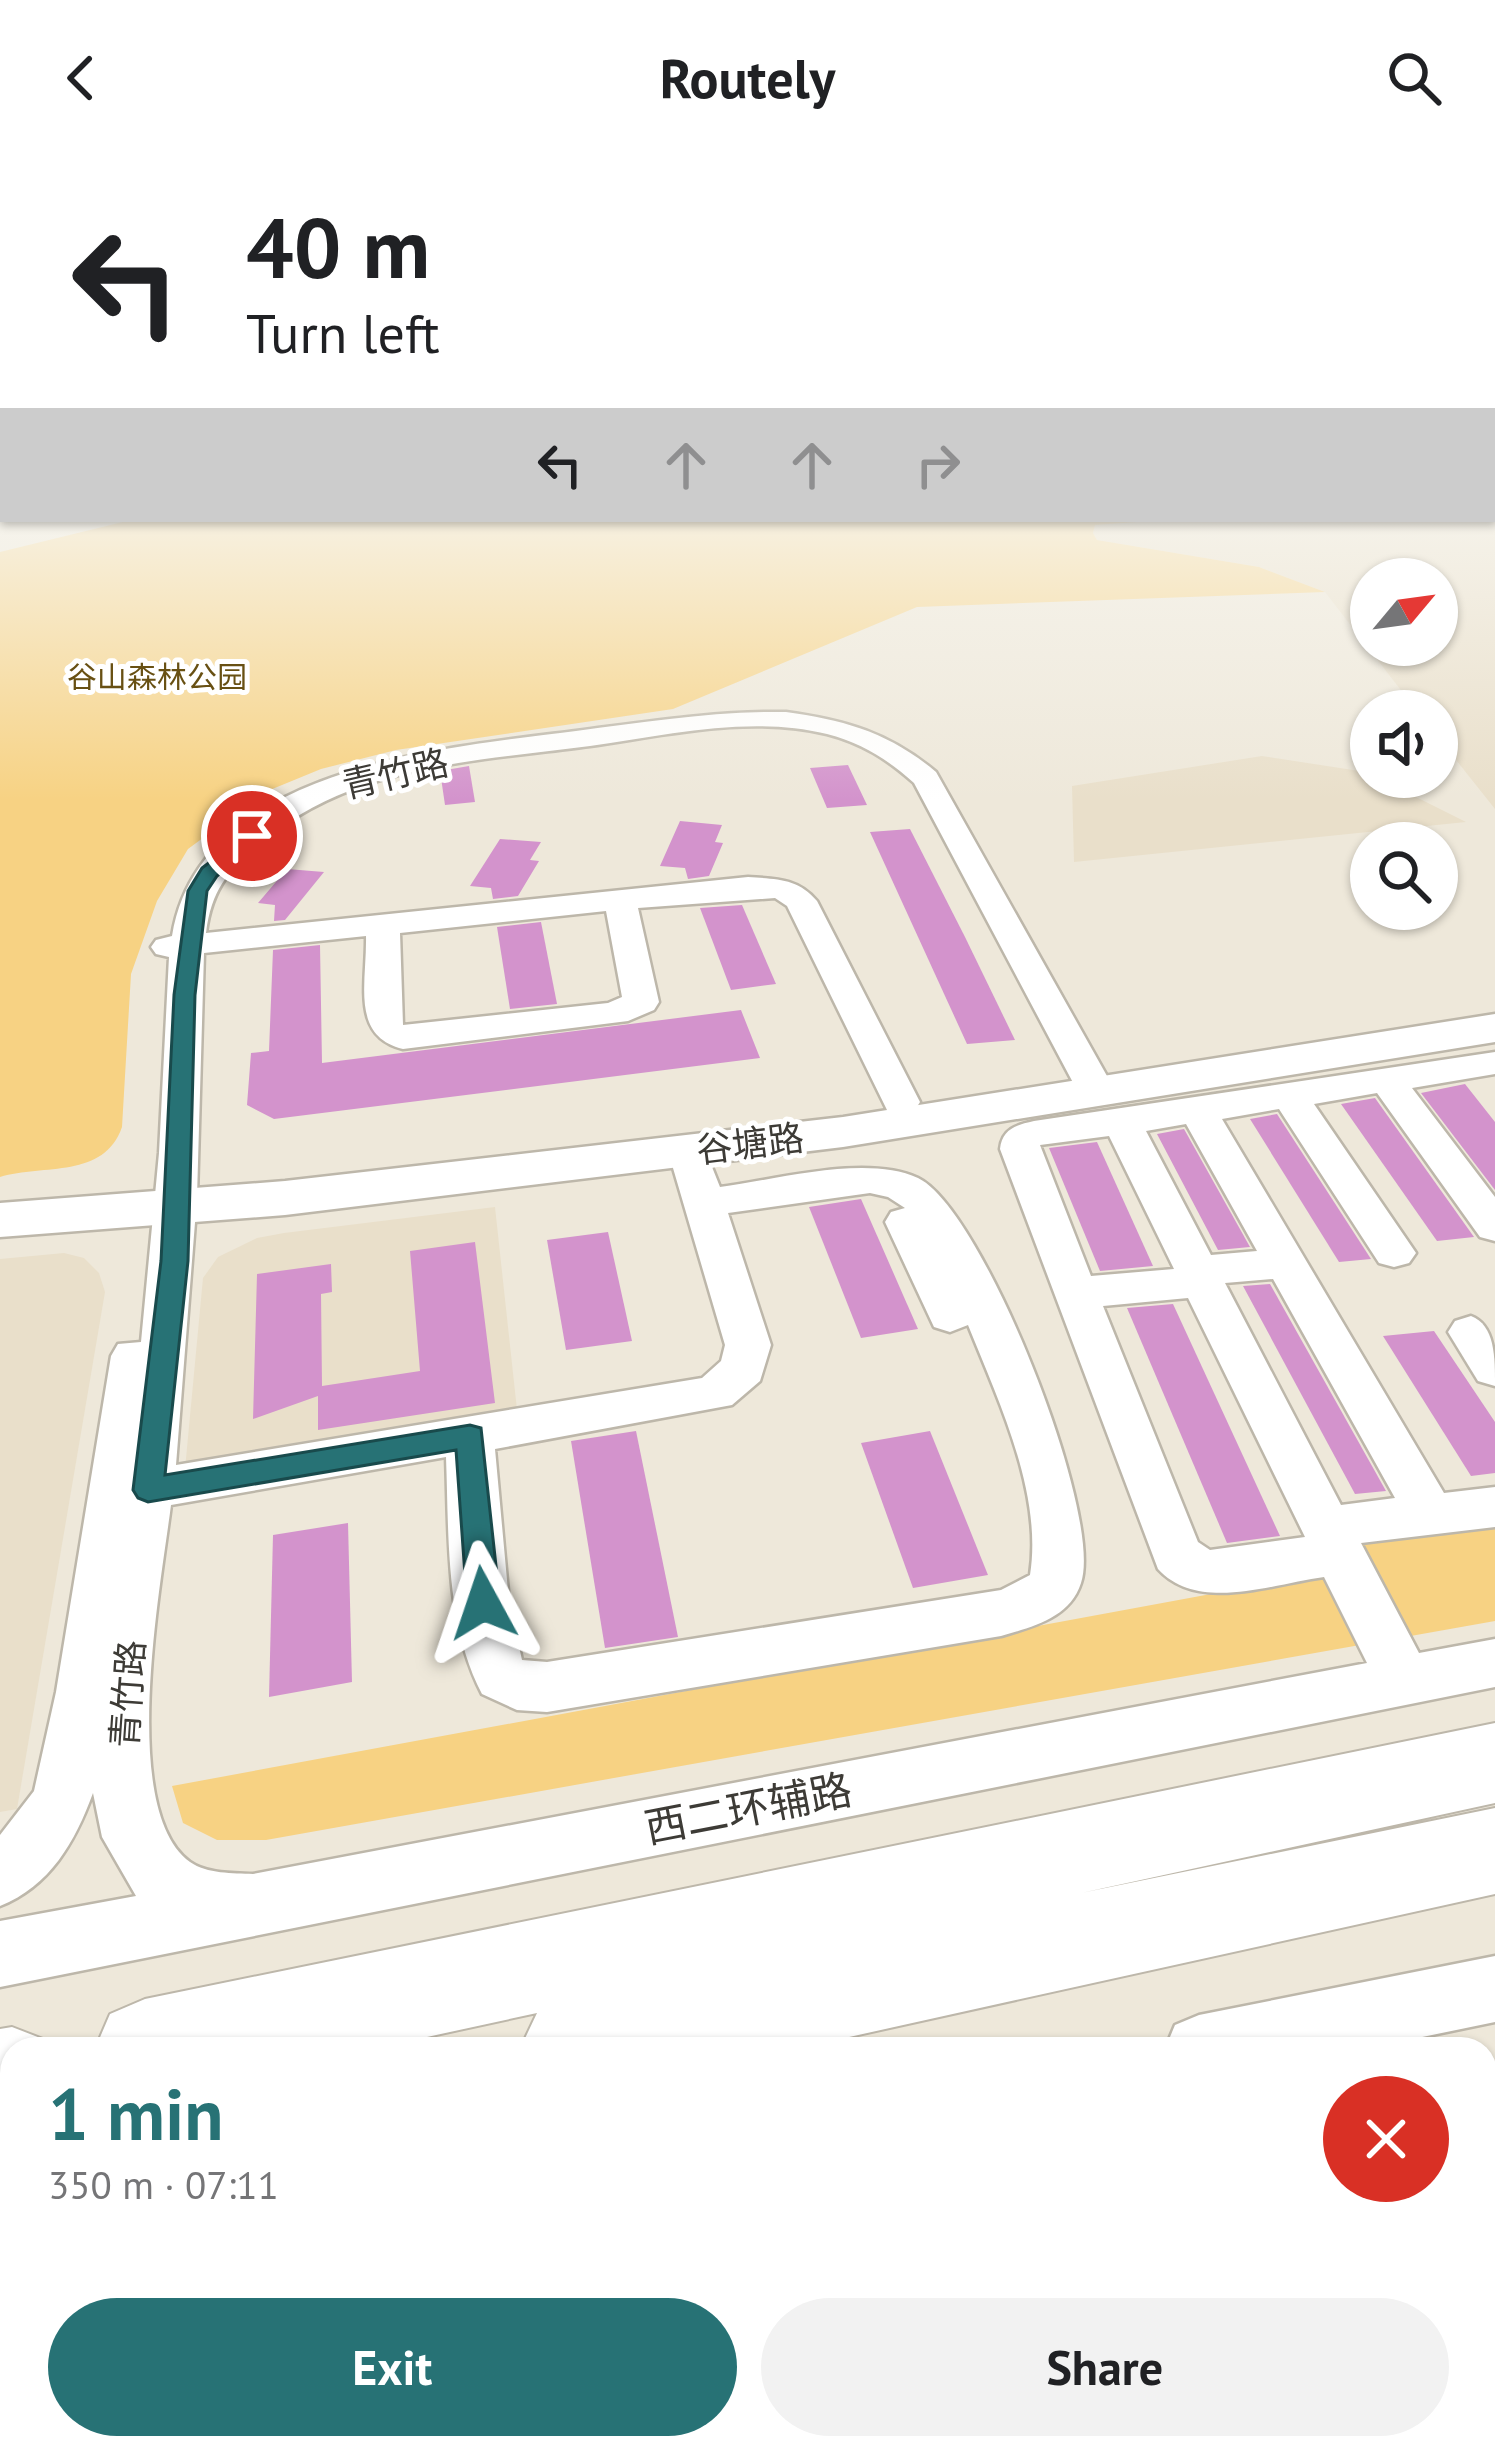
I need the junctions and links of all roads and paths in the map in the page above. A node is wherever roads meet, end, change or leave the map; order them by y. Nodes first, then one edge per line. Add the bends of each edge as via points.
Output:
1 (620, 900) junction
2 (383, 925) junction
3 (179, 946) junction
4 (1495, 1010) edge
5 (1489, 1063) edge
6 (1387, 1080) junction
7 (1101, 1090) junction
8 (1289, 1096) junction
9 (901, 1102) junction
10 (1198, 1111) junction
11 (688, 1151) junction
12 (887, 1181) junction
13 (164, 1197) junction
14 (0, 1199) edge
15 (705, 1203) junction
16 (0, 1220) edge
17 (1495, 1227) edge
18 (1394, 1253) dead end
19 (1286, 1263) junction
20 (1200, 1276) junction
21 (1076, 1293) junction
22 (950, 1316) dead end
23 (470, 1436) junction
24 (131, 1492) junction
25 (1495, 1507) edge
26 (1431, 1515) junction
27 (1332, 1540) junction
28 (1495, 1663) edge
29 (1403, 1679) junction
30 (1495, 1763) edge
31 (1495, 1851) edge
32 (0, 1876) edge
33 (256, 1905) junction
34 (0, 1954) edge
35 (1495, 1988) edge
36 (202, 2037) edge
37 (626, 2037) edge
38 (1257, 2037) edge

1 - 2 street
1 - 2 street via 641,1002 615,1013 403,1038 385,1026
1 - 9 street via 765,886 794,894
2 - 3 street
3 - 7 street, 青竹路 via 209,872 281,812 340,782 665,727 744,719 818,725 900,754 926,778
3 - 13 street, 青竹路
4 - 7 main road, 谷塘路
5 - 6 street
5 - 7 main road, 谷塘路
6 - 8 street
6 - 17 street
7 - 9 main road, 谷塘路
7 - 10 street
7 - 11 main road, 谷塘路
7 - 20 street, 青竹路
7 - 21 street via 1021,1139
8 - 10 street
8 - 18 street
9 - 13 main road, 谷塘路
10 - 19 street
11 - 13 main road, 谷塘路
11 - 15 street
12 - 15 street
12 - 22 street
12 - 23 street via 920,1199 949,1239 1026,1408 1059,1534 1056,1580 1044,1595 1001,1613 520,1686 493,1665 487,1644
13 - 14 main road, 谷塘路
13 - 16 main road, 谷塘路
13 - 24 street, 青竹路
15 - 23 street via 748,1345 734,1381 700,1398
19 - 20 street
19 - 26 street
20 - 21 street
20 - 27 street, 青竹路
21 - 27 street via 1177,1554 1192,1570
23 - 24 street
24 - 32 street, 青竹路 via 64,1791 33,1846
24 - 33 street, 青竹路 via 122,1721 132,1835 176,1891 209,1903
25 - 26 street
26 - 27 street
27 - 29 street, 青竹路
28 - 29 street, 西二环辅路
29 - 33 street, 西二环辅路
30 - 36 highway
31 - 37 highway
33 - 34 street, 西二环辅路
35 - 38 street

